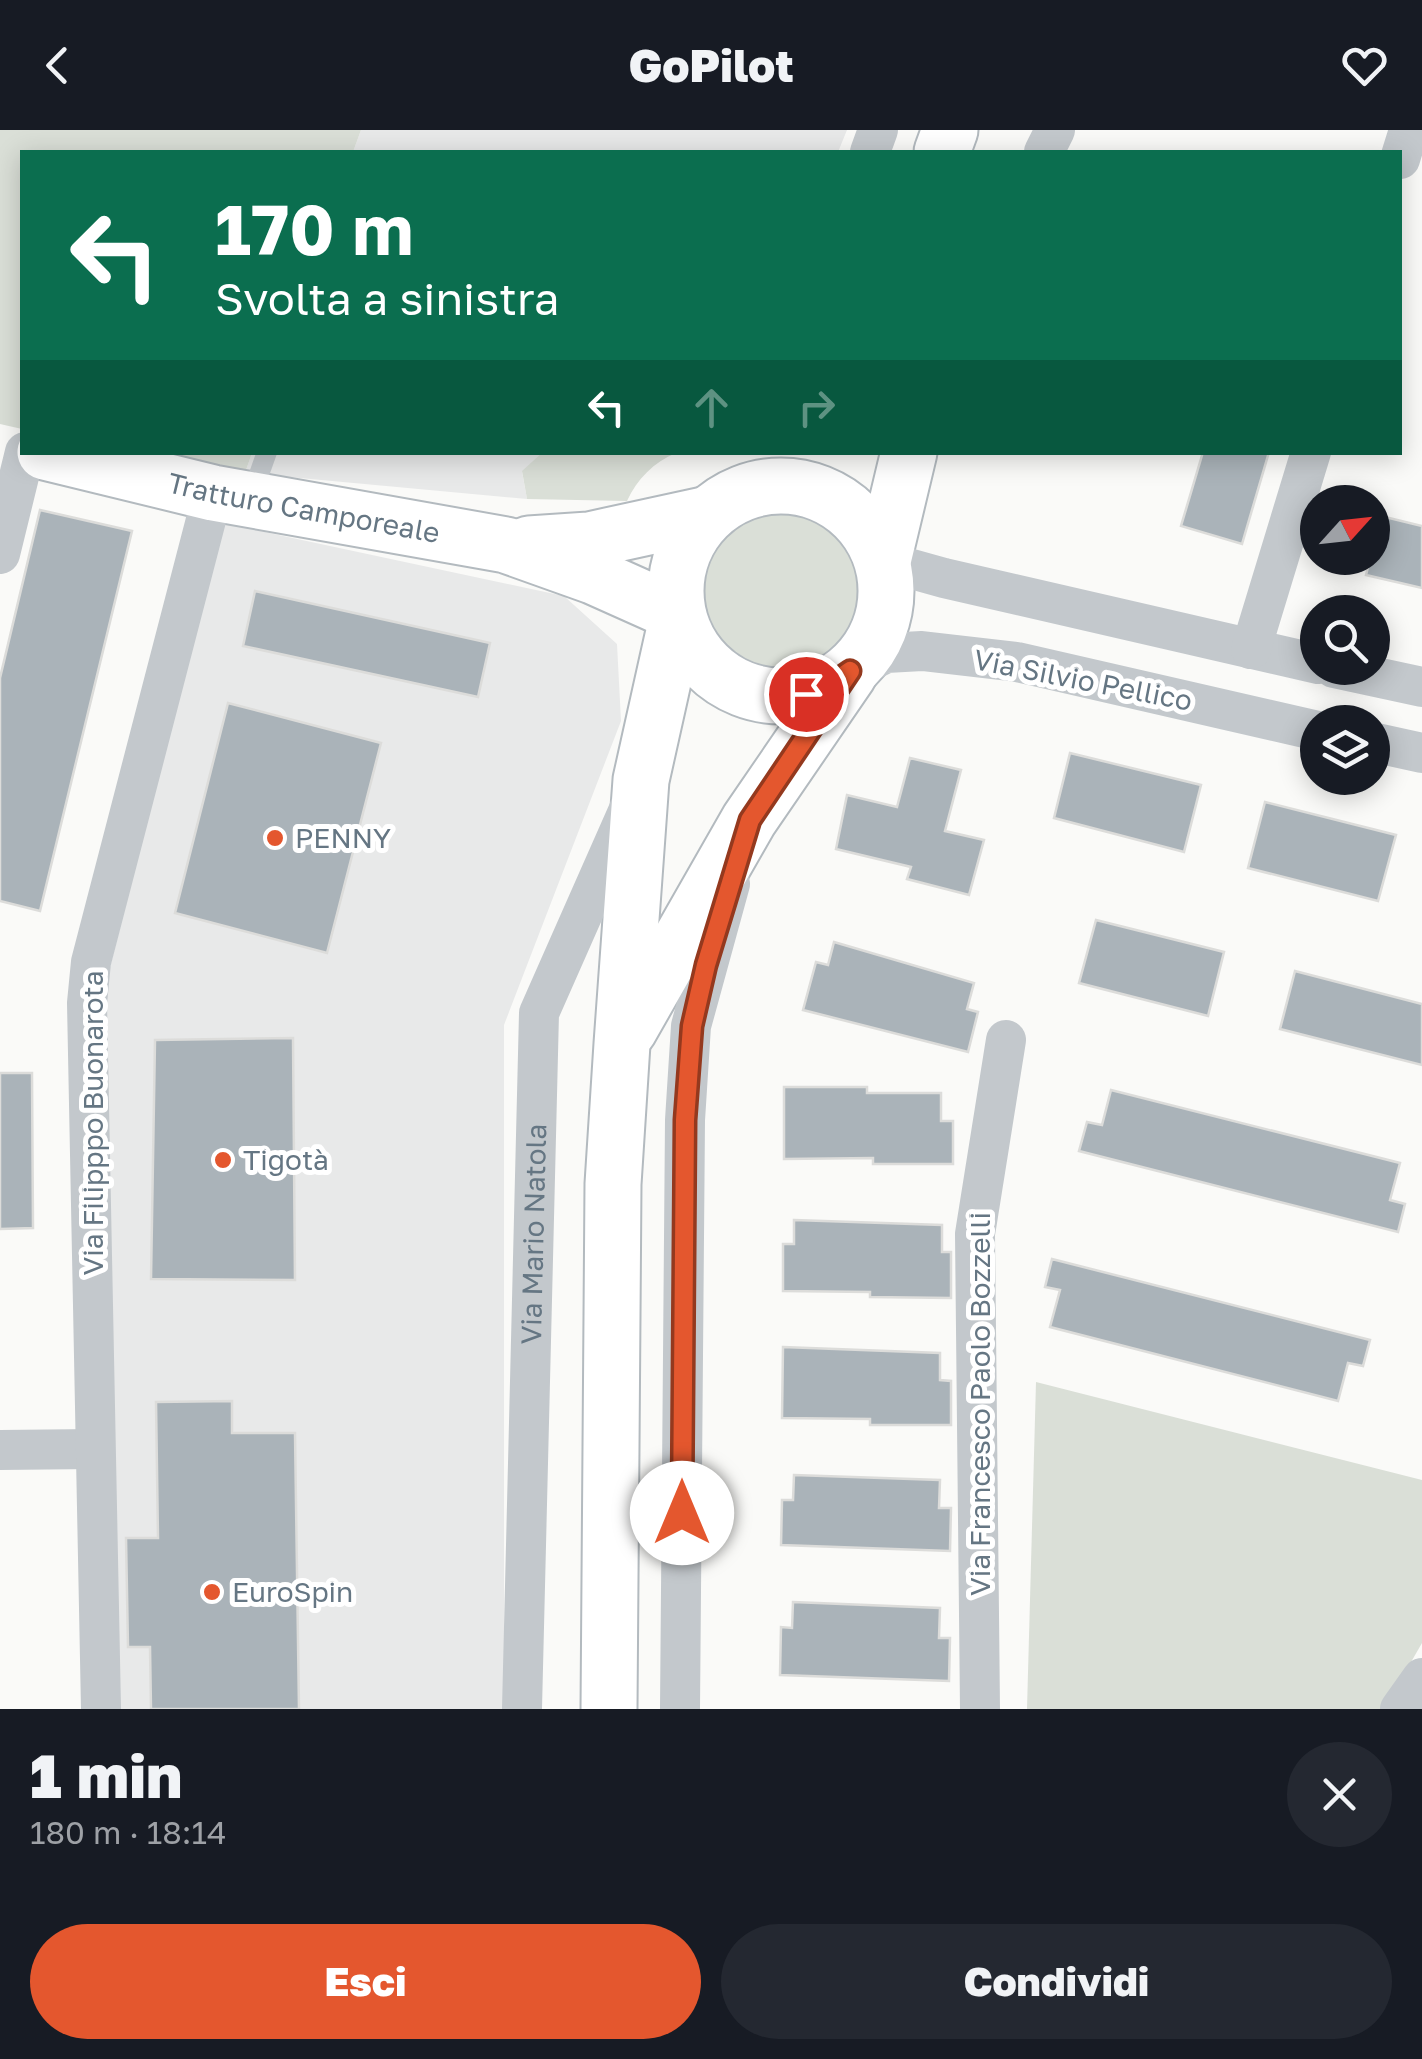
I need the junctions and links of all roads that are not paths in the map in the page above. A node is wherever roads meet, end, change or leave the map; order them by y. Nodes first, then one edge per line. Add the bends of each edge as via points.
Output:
1 (23, 455) edge
2 (65, 455) edge
3 (749, 455) edge
4 (908, 455) edge
5 (1310, 455) edge
6 (243, 482) edge
7 (708, 514) junction
8 (506, 545) junction
9 (0, 554) edge
10 (883, 561) junction
11 (678, 614) junction
12 (1251, 649) junction
13 (1300, 660) edge
14 (850, 671) junction
15 (1390, 681) edge
16 (1422, 688) edge
17 (1300, 726) edge
18 (1390, 746) edge
19 (1422, 752) edge
20 (641, 780) junction
21 (750, 820) junction
22 (1006, 1040) dead end
23 (622, 1044) junction
24 (95, 1449) junction
25 (0, 1450) edge
26 (1422, 1678) edge
27 (100, 1709) edge
28 (522, 1709) edge
29 (608, 1709) edge
30 (680, 1709) edge
31 (980, 1709) edge
32 (1400, 1709) edge

1 - 9 street
2 - 6 street, Tratturo Camporeale
3 - 7 street
4 - 10 street
5 - 12 street
6 - 8 street, Tratturo Camporeale
6 - 24 street, Via Filipppo Buonarota via 172,660 90,976
7 - 8 street, Tratturo Camporeale via 589,540
7 - 10 street via 746,490 804,487 850,510
7 - 11 street via 680,559
8 - 11 street, Tratturo Camporeale
10 - 12 street
10 - 14 street via 884,617 866,655
11 - 14 street via 702,661 758,694 806,694
11 - 20 street, Via Mario Natola
12 - 13 street
14 - 17 street, Via Silvio Pellico via 886,653 922,651 1017,662
14 - 21 street, Via Mario Natola
15 - 16 street
18 - 19 street
20 - 23 street, Via Mario Natola
20 - 28 street, Via Mario Natola via 539,1013
21 - 23 street, Via Mario Natola
21 - 30 street, Via Mario Natola via 692,1026 685,1120
22 - 31 street, Via Francesco Paolo Bozzelli via 975,1234
23 - 29 street, Via Mario Natola via 613,1184
24 - 25 street
24 - 27 street, Via Filipppo Buonarota
26 - 32 street

